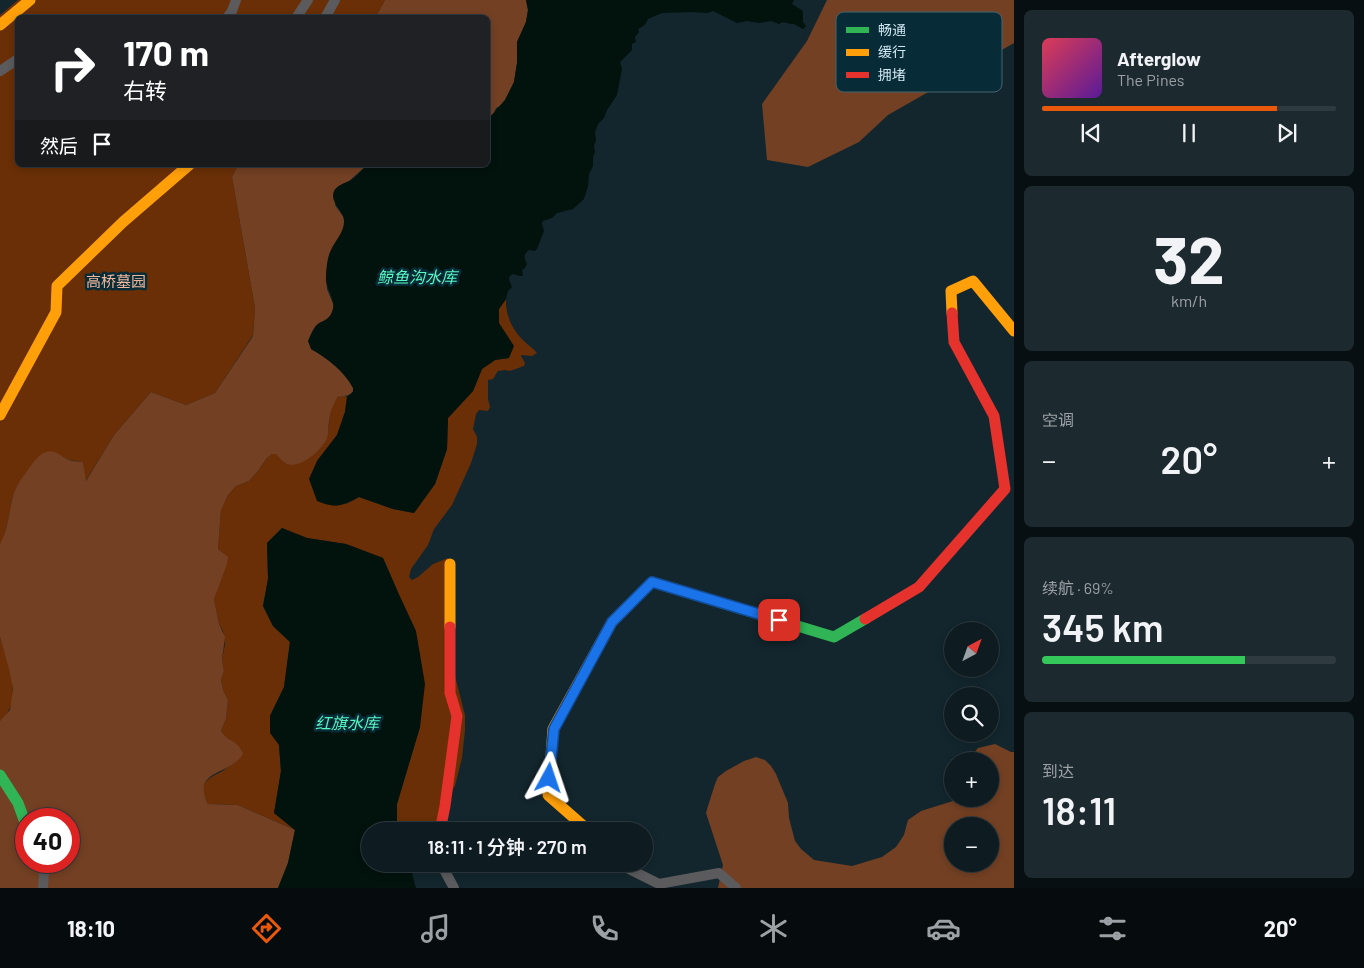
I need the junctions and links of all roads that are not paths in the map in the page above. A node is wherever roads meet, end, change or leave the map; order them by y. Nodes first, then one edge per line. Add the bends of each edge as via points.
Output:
1 (30, 0) edge
2 (236, 0) edge
3 (308, 0) edge
4 (334, 0) edge
5 (229, 15) edge
6 (298, 15) edge
7 (326, 15) edge
8 (0, 25) edge
9 (15, 61) edge
10 (0, 70) edge
11 (187, 167) edge
12 (1014, 331) edge
13 (0, 415) edge
14 (450, 564) dead end
15 (0, 775) edge
16 (20, 808) edge
17 (442, 822) edge
18 (579, 822) edge
19 (445, 872) edge
20 (636, 872) edge
21 (44, 873) edge
22 (43, 888) edge
23 (454, 888) edge
24 (736, 888) edge

1 - 8 street
2 - 5 street
3 - 6 street
4 - 7 street
9 - 10 street
11 - 13 street via 123,222 57,286 56,312
12 - 18 street via 973,281 951,291 954,342 994,416 1005,489 919,587 834,637 652,582 612,622 554,729 548,795
14 - 17 street via 450,693 457,716
15 - 16 street
19 - 23 street
20 - 24 street via 659,884 719,873
21 - 22 street

